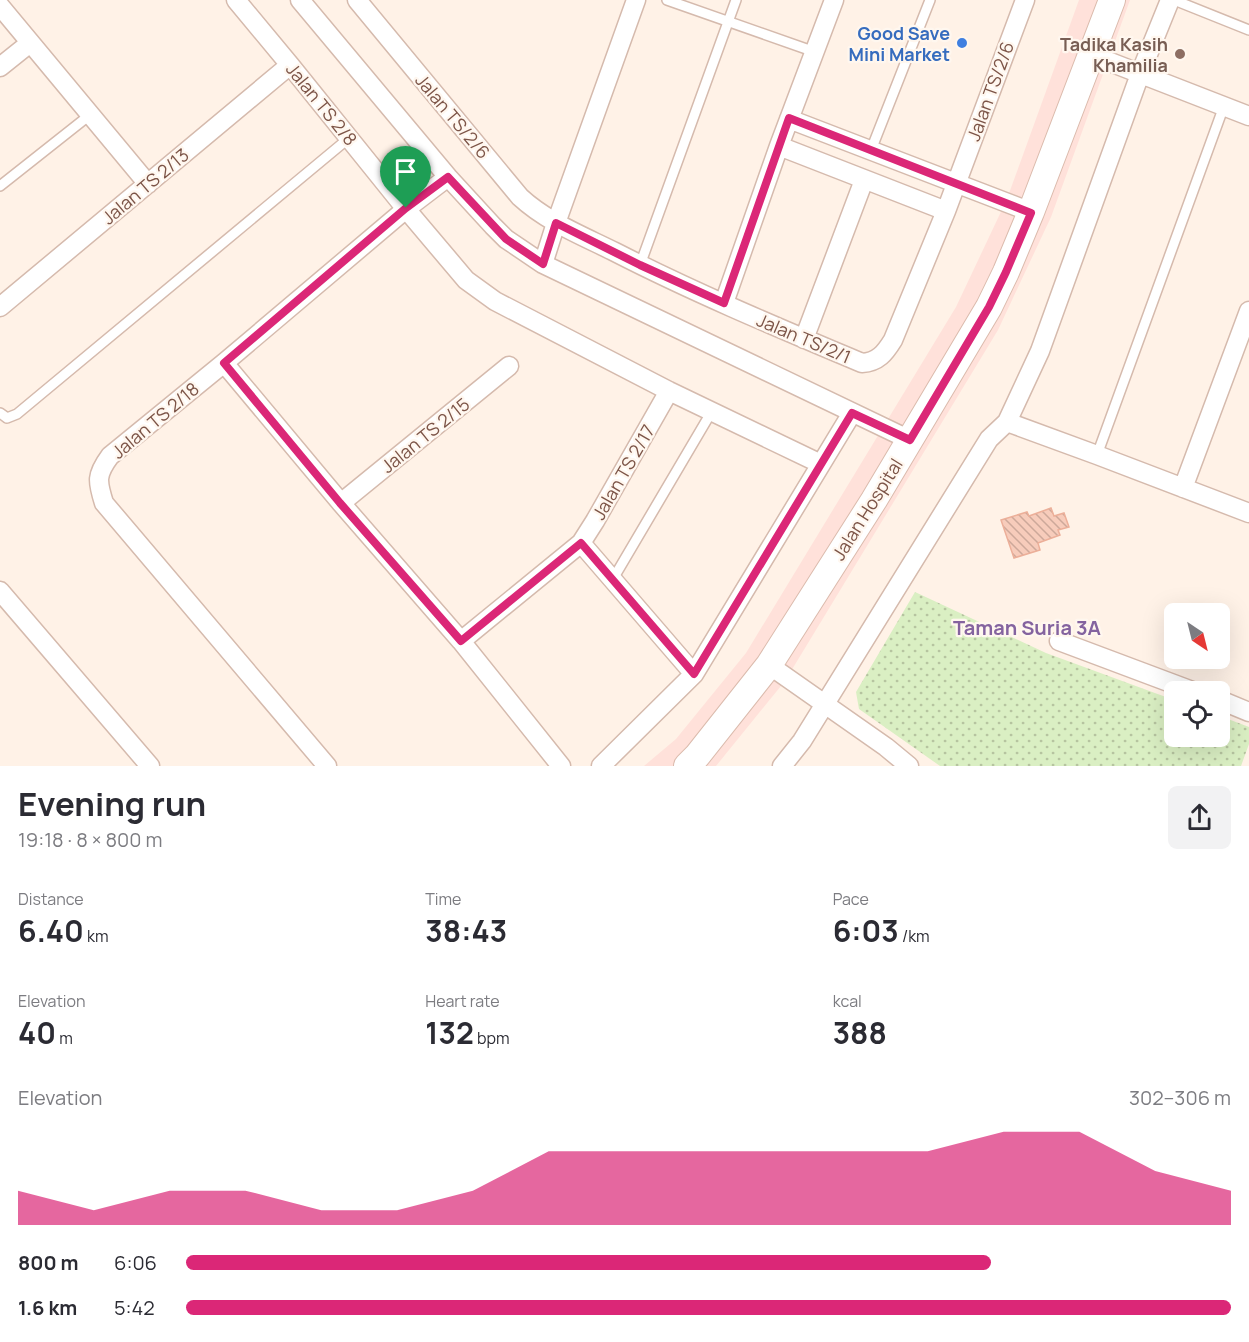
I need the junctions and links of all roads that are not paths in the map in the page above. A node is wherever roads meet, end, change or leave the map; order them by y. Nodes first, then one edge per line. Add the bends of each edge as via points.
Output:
1 (237, 0) edge
2 (300, 0) edge
3 (357, 0) edge
4 (636, 0) edge
5 (667, 0) edge
6 (736, 0) edge
7 (834, 0) edge
8 (930, 0) edge
9 (1025, 0) edge
10 (1112, 0) edge
11 (1172, 0) edge
12 (0, 6) edge
13 (728, 22) junction
14 (1249, 30) edge
15 (30, 43) junction
16 (815, 51) junction
17 (1092, 55) junction
18 (290, 65) junction
19 (0, 68) edge
20 (1140, 74) junction
21 (1224, 106) junction
22 (91, 114) junction
23 (1249, 116) edge
24 (789, 118) junction
25 (349, 138) junction
26 (779, 146) junction
27 (872, 150) junction
28 (448, 177) junction
29 (864, 180) junction
30 (956, 183) junction
31 (148, 184) junction
32 (0, 186) edge
33 (406, 208) junction
34 (946, 211) junction
35 (1031, 213) junction
36 (556, 223) junction
37 (543, 264) junction
38 (640, 265) junction
39 (724, 303) junction
40 (0, 307) edge
41 (1248, 317) edge
42 (804, 339) junction
43 (224, 363) junction
44 (509, 366) dead end
45 (669, 391) junction
46 (712, 411) junction
47 (0, 413) edge
48 (852, 413) junction
49 (1007, 422) junction
50 (910, 440) junction
51 (1097, 455) junction
52 (821, 464) junction
53 (1183, 488) junction
54 (340, 503) junction
55 (1249, 513) edge
56 (581, 543) junction
57 (613, 579) junction
58 (4, 604) edge
59 (461, 641) junction
60 (1059, 641) dead end
61 (769, 665) junction
62 (694, 674) junction
63 (1166, 681) edge
64 (825, 704) junction
65 (1230, 704) edge
66 (1249, 711) edge
67 (150, 766) edge
68 (327, 766) edge
69 (561, 766) edge
70 (601, 766) edge
71 (687, 766) edge
72 (782, 766) edge
73 (909, 766) edge

1 - 18 street, Jalan TS 2/8
2 - 28 street
3 - 36 street, Jalan TS/2/6 via 520,197
4 - 36 street
5 - 13 lane
6 - 13 lane
7 - 16 street
8 - 27 lane
9 - 30 street, Jalan TS/2/6
10 - 17 street, Jalan Hospital
11 - 14 lane
11 - 20 street
12 - 15 street
13 - 16 lane
13 - 38 lane
15 - 19 street
15 - 22 street
16 - 24 street
17 - 20 street
17 - 35 street, Jalan Hospital
18 - 25 street, Jalan TS 2/8
18 - 31 street, Jalan TS 2/13
20 - 21 street
20 - 49 street via 1040,351
21 - 23 street
21 - 51 lane
22 - 31 street
22 - 32 lane
24 - 26 street
24 - 27 street
25 - 33 street, Jalan TS 2/8
25 - 47 lane via 17,414 8,418
26 - 29 street
26 - 39 street
27 - 30 street
28 - 33 street, Jalan TS 2/18
28 - 37 street via 506,239
29 - 34 street
29 - 42 street
30 - 34 street, Jalan TS/2/1
30 - 35 street
31 - 40 street, Jalan TS 2/13
33 - 43 street, Jalan TS 2/18
33 - 45 street, Jalan TS 2/8 via 466,280 481,292
34 - 42 street, Jalan TS/2/1 via 885,353 870,363 862,363
35 - 50 street, Jalan Hospital via 989,307
36 - 37 street
36 - 38 street, Jalan TS/2/1
37 - 48 street
38 - 39 street, Jalan TS/2/1
39 - 42 street, Jalan TS/2/1
41 - 53 street
43 - 54 street
43 - 68 street, Jalan TS 2/18 via 110,456 98,478 100,490 104,503
44 - 54 street, Jalan TS 2/15
45 - 46 street, Jalan TS 2/8
45 - 56 street, Jalan TS 2/17
46 - 52 street, Jalan TS 2/8
46 - 57 lane
48 - 50 street
48 - 52 street
49 - 51 street
49 - 64 street via 989,439
50 - 61 street, Jalan Hospital
51 - 53 street
52 - 62 street
53 - 55 street
54 - 59 street
56 - 57 street
56 - 59 street, Jalan TS 2/17
57 - 62 street
58 - 67 street
59 - 69 street
60 - 63 street
61 - 64 street
61 - 71 street, Jalan Hospital
62 - 70 street
64 - 72 street
64 - 73 street
65 - 66 street

